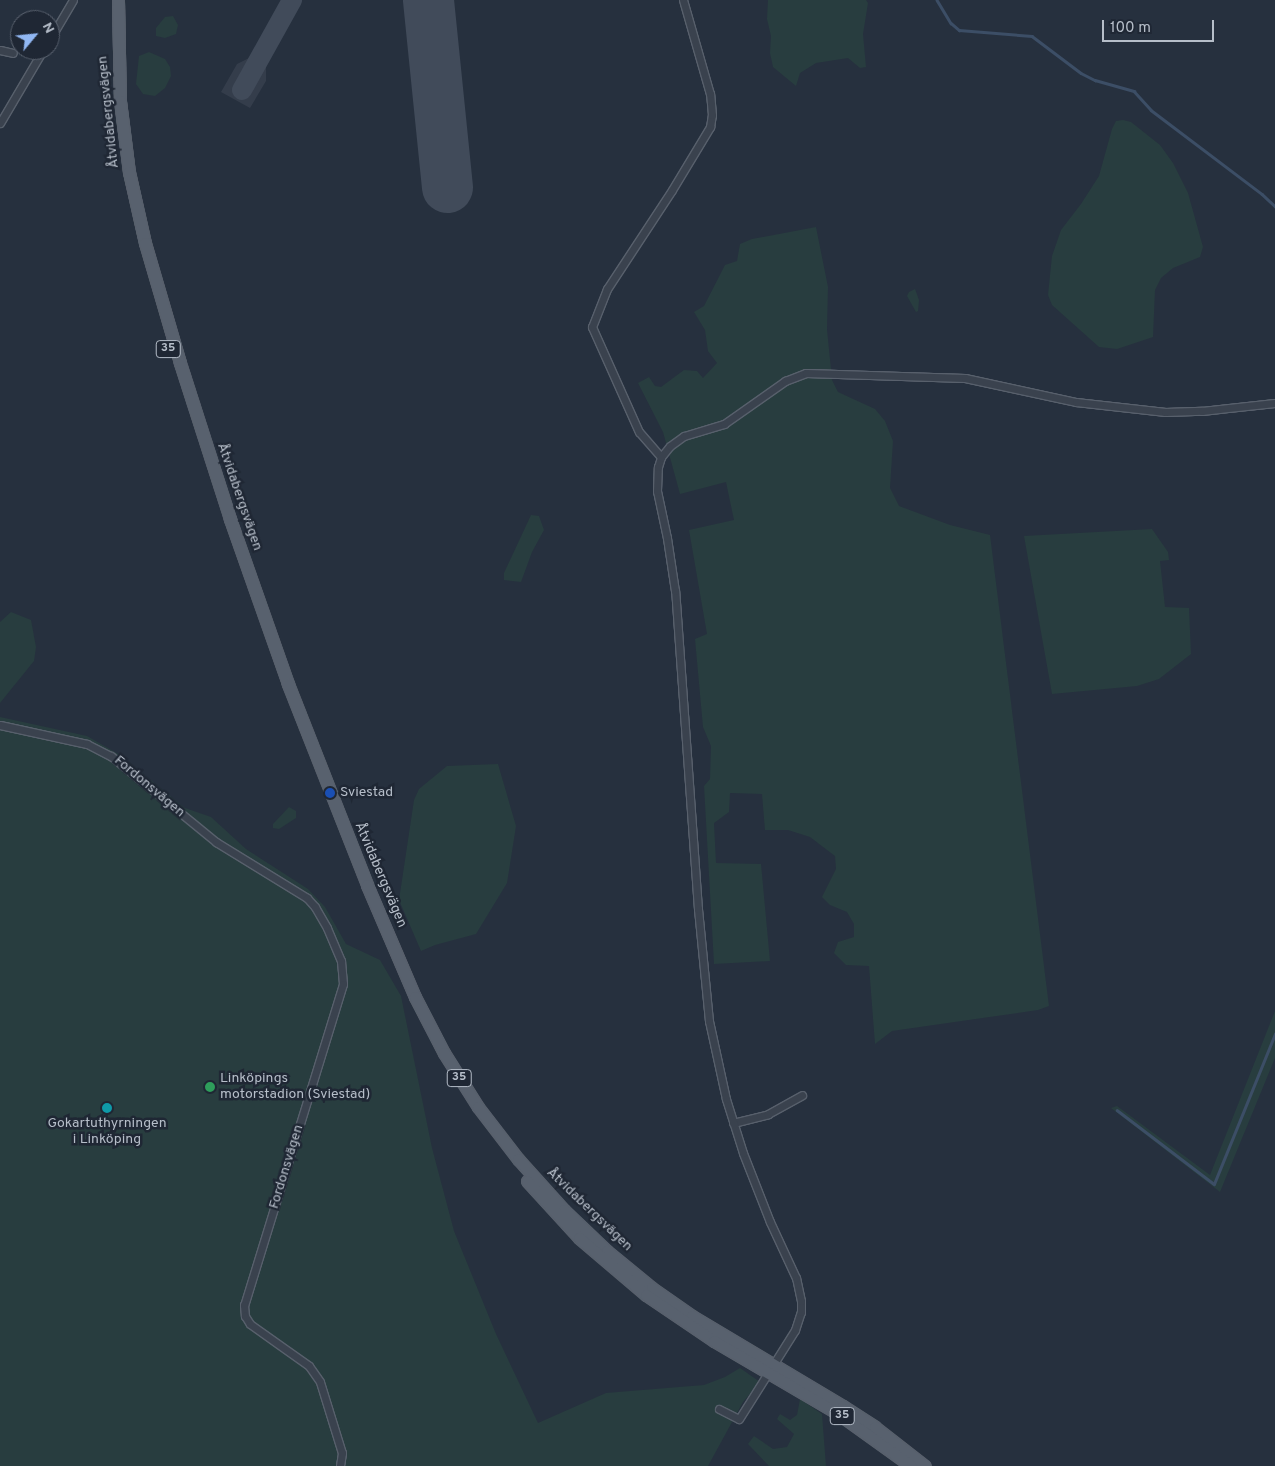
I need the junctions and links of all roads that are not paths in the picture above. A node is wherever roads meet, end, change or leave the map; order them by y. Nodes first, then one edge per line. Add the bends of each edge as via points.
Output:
1 (73, 0) edge
2 (110, 0) edge
3 (118, 0) edge
4 (683, 0) edge
5 (60, 22) edge
6 (37, 60) edge
7 (0, 123) edge
8 (1275, 403) edge
9 (662, 458) junction
10 (0, 725) edge
11 (802, 1095) dead end
12 (733, 1123) junction
13 (770, 1368) junction
14 (719, 1408) dead end
15 (340, 1466) edge
16 (911, 1466) edge
17 (926, 1466) edge

1 - 5 street
2 - 13 main road, Åtvidabergsvägen / 35 via 112,94 122,172 138,245 173,365 241,575 285,696 334,823 409,1000 438,1057 473,1111 558,1216 646,1295 693,1328
3 - 13 main road, Åtvidabergsvägen / 35 via 120,101 129,172 145,243 180,364 288,684 367,885 415,996 444,1053 478,1106 518,1159 564,1210 652,1288
4 - 9 street via 710,94 710,127 607,289 592,327 635,424
6 - 7 street
8 - 9 street via 1202,412 1165,412 1076,402 965,378 806,373 785,381 724,424 684,436 670,446
9 - 12 street via 658,467 657,491 675,592 705,992 715,1054
10 - 15 street, Fordonsvägen via 86,744 111,756 216,842 307,898 327,928 341,961 343,984 244,1305 250,1324 309,1366 320,1382 342,1453
11 - 12 street via 768,1114
12 - 13 street via 800,1290 798,1321
13 - 14 street via 739,1419
13 - 16 main road, Åtvidabergsvägen / 35
13 - 17 main road, Åtvidabergsvägen / 35 via 875,1427

